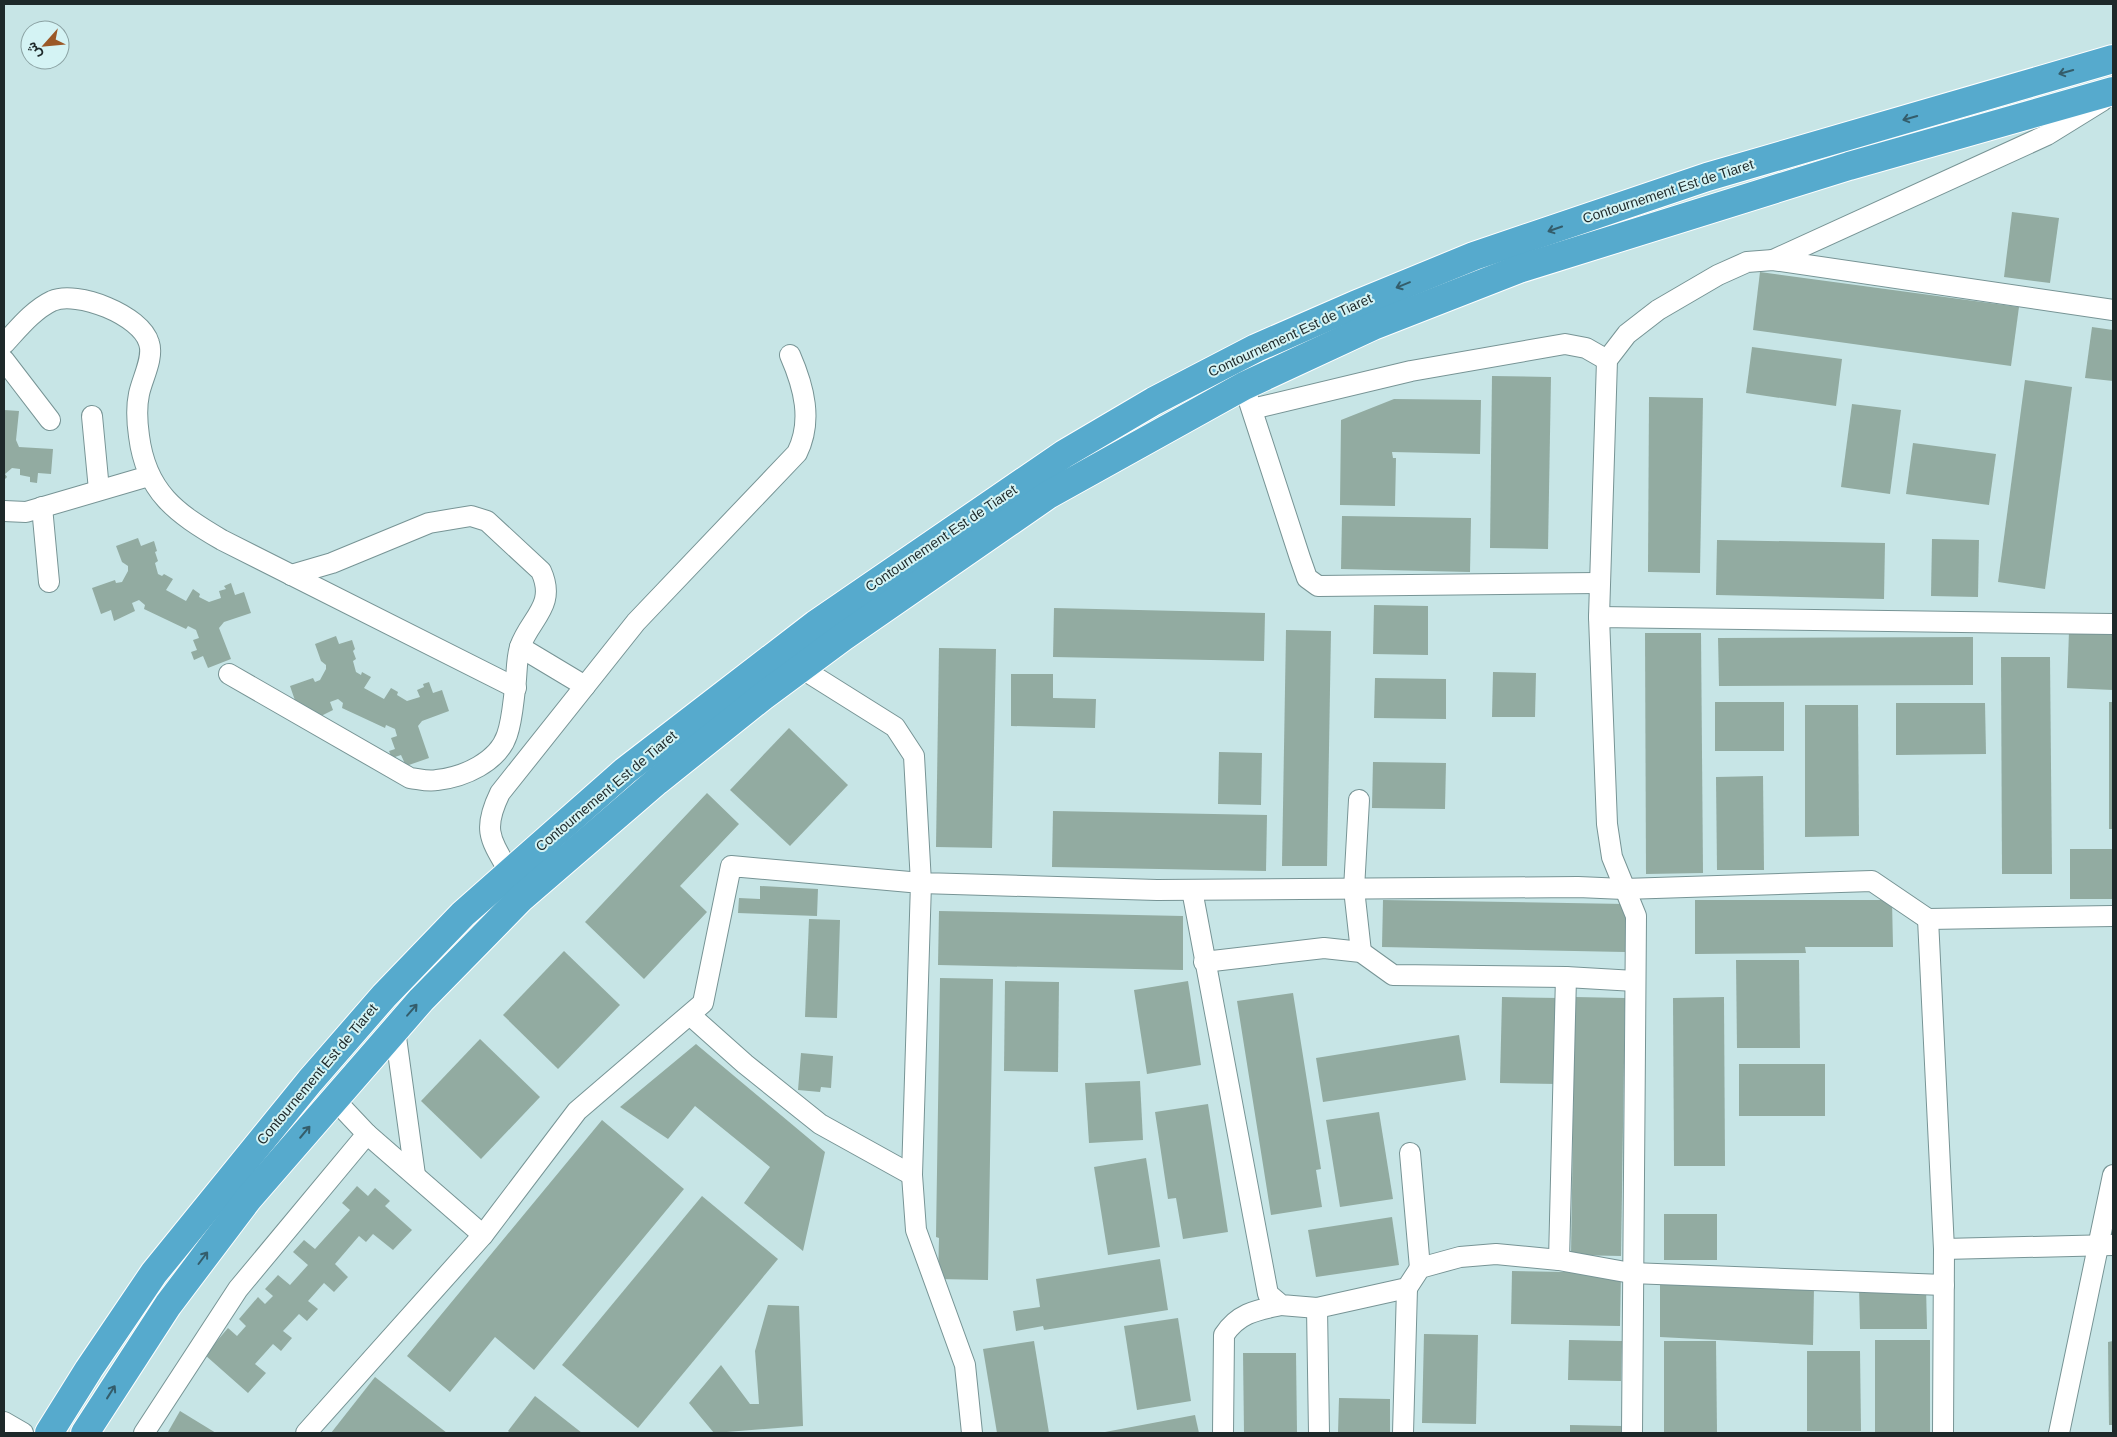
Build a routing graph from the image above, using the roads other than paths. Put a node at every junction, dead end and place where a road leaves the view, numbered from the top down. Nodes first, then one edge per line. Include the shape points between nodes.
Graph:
1 (2113, 59) edge
2 (2113, 93) edge
3 (1773, 260) junction
4 (2113, 310) edge
5 (4, 344) edge
6 (790, 355) dead end
7 (4, 360) edge
8 (1606, 360) junction
9 (1248, 397) junction
10 (92, 416) dead end
11 (50, 420) dead end
12 (149, 476) junction
13 (99, 490) junction
14 (42, 507) junction
15 (4, 510) edge
16 (291, 575) junction
17 (49, 582) dead end
18 (1598, 583) junction
19 (1599, 617) junction
20 (2113, 624) edge
21 (520, 648) junction
22 (801, 668) junction
23 (229, 674) dead end
24 (585, 686) junction
25 (516, 688) junction
26 (1359, 800) dead end
27 (510, 872) junction
28 (921, 883) junction
29 (1354, 889) junction
30 (1624, 889) junction
31 (1192, 890) junction
32 (2113, 916) edge
33 (1928, 919) junction
34 (1361, 952) junction
35 (1204, 962) junction
36 (1566, 977) junction
37 (1635, 981) junction
38 (690, 1014) junction
39 (395, 1030) junction
40 (334, 1099) junction
41 (367, 1134) junction
42 (1410, 1153) dead end
43 (415, 1175) junction
44 (912, 1175) junction
45 (2113, 1175) edge
46 (483, 1235) junction
47 (2105, 1245) edge
48 (1944, 1249) junction
49 (1559, 1260) junction
50 (1420, 1268) junction
51 (1631, 1273) junction
52 (1944, 1285) junction
53 (1407, 1288) junction
54 (1281, 1305) junction
55 (1317, 1308) junction
56 (4, 1422) edge
57 (23, 1433) edge
58 (49, 1433) edge
59 (85, 1433) edge
60 (144, 1433) edge
61 (306, 1433) edge
62 (972, 1433) edge
63 (1223, 1433) edge
64 (1319, 1433) edge
65 (1403, 1433) edge
66 (1632, 1433) edge
67 (1944, 1433) edge
68 (2059, 1433) edge

1 -> 27 highway, Contournement Est de Tiaret via 1698,180 1474,256 1256,348 1154,401 1064,454 816,624 625,771
2 - 3 street via 2047,135
2 - 9 highway, Contournement Est de Tiaret via 1840,168 1519,269 1374,326
3 - 4 street
3 - 8 street via 1747,262 1658,310 1626,334
5 - 12 street via 40,308 54,300 75,300 107,307 132,319 144,331 150,344 138,396 137,422
6 - 24 street via 802,381 806,410 805,438 797,453 636,622
7 - 11 street
8 - 9 street via 1586,348 1565,344
8 - 18 street
9 - 18 street via 1302,565 1307,578 1318,586
9 - 22 highway, Contournement Est de Tiaret via 1048,496
10 - 13 street
12 - 13 street
12 - 16 street via 164,499 187,520
13 - 14 street
14 - 15 street via 26,512
14 - 17 street
16 - 21 street via 332,563 429,523 471,516 487,521 541,571 545,580 546,598 540,615
16 - 25 street
18 - 19 street
19 - 20 street
19 - 30 street via 1608,824 1612,857
21 - 24 street
21 - 25 street
22 - 28 street via 896,727 914,756
39 -> 22 highway, Contournement Est de Tiaret via 520,899 657,780
23 - 25 street via 410,778 435,781 480,766 497,752 507,735
24 - 27 street via 500,793 490,813 489,831 494,846
26 - 29 street
27 - 58 highway, Contournement Est de Tiaret via 463,914 384,996 240,1164 154,1273
28 - 31 street
28 - 38 street via 731,866 703,1003
28 - 44 street
29 - 30 street
29 - 31 street
29 - 34 street
30 - 33 street via 1872,881
30 - 37 street via 1636,916
31 - 35 street
32 - 33 street
33 - 48 street
34 - 35 street via 1324,948
34 - 36 street via 1393,975
35 - 54 street via 1268,1294
36 - 37 street
36 - 49 street
37 - 51 street
38 - 44 street via 744,1064 820,1124
38 - 46 street via 577,1111
39 - 40 highway, Contournement Est de Tiaret
39 - 43 street
40 - 41 street
59 -> 40 highway, Contournement Est de Tiaret via 200,1260
41 - 43 street
41 - 60 street via 238,1289
42 - 50 street
43 - 46 street
44 - 62 street via 916,1230 965,1364
45 - 47 street
46 - 61 street
47 - 48 street
47 - 68 street
48 - 52 street
49 - 50 street via 1496,1254 1460,1257
49 - 51 street
50 - 53 street
51 - 52 street
51 - 66 street
52 - 67 street
53 - 55 street
53 - 65 street
54 - 55 street
54 - 63 street via 1250,1312 1232,1322 1224,1334
55 - 64 street
56 - 57 street

